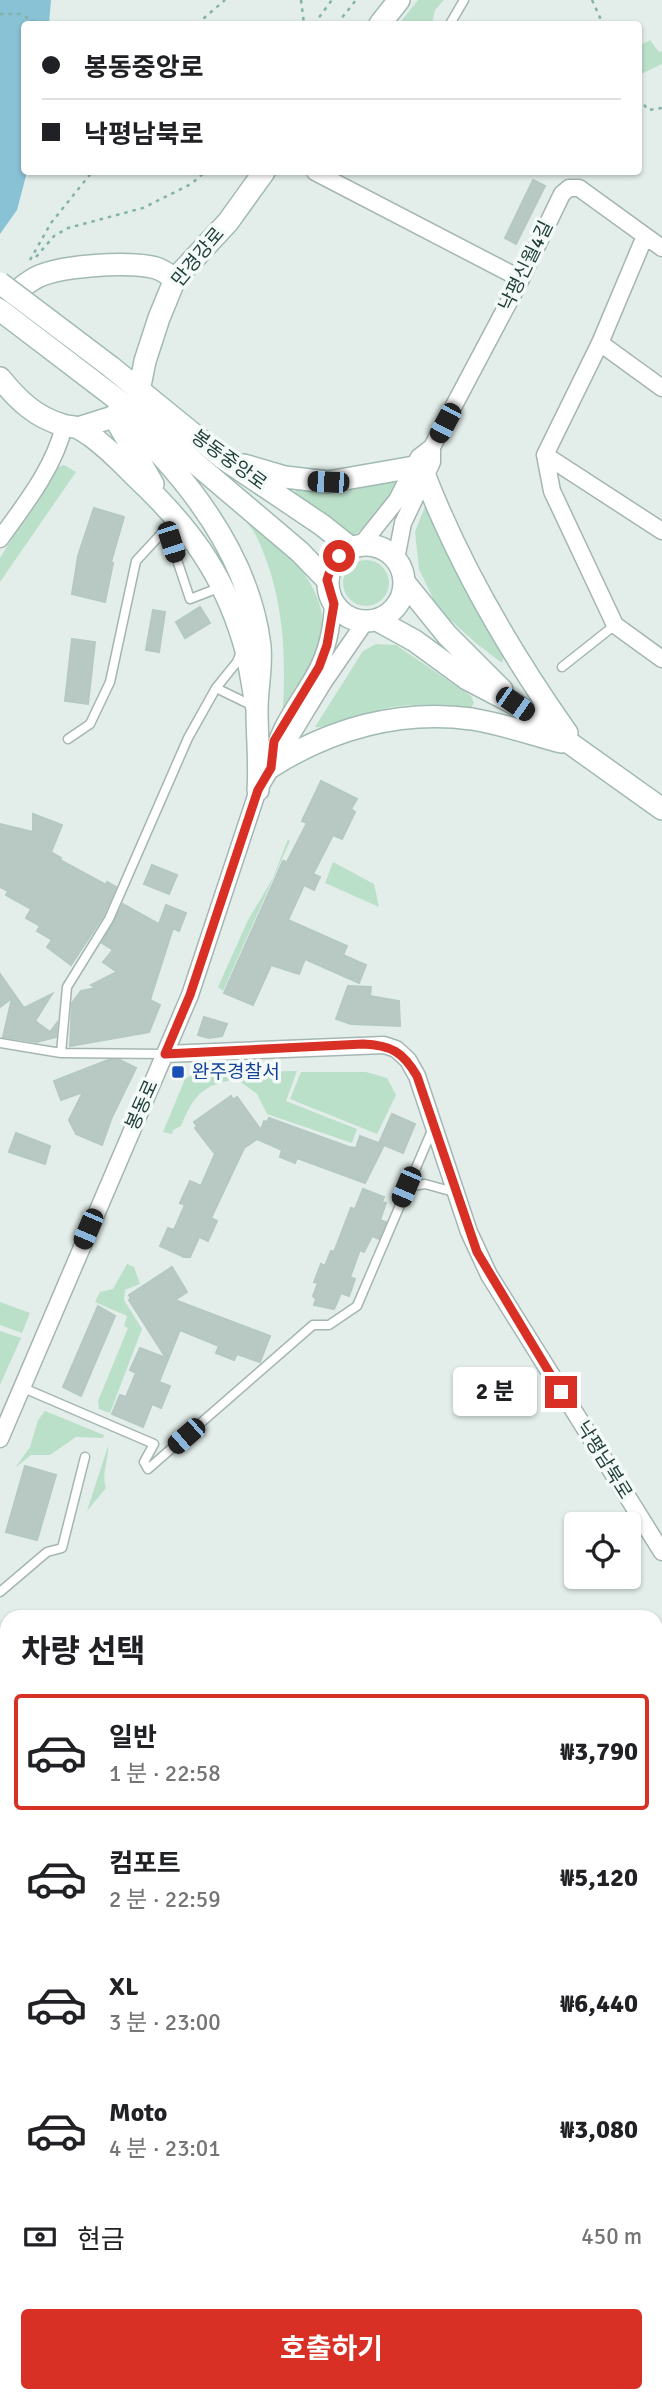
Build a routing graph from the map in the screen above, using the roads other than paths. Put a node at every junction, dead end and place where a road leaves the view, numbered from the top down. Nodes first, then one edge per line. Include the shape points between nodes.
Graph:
1 (399, 0) edge
2 (464, 0) edge
3 (382, 21) edge
4 (452, 21) edge
5 (262, 175) edge
6 (321, 175) edge
7 (645, 236) junction
8 (662, 248) edge
9 (174, 279) junction
10 (521, 279) junction
11 (0, 283) edge
12 (0, 312) edge
13 (600, 344) junction
14 (0, 378) edge
15 (662, 388) edge
16 (122, 404) junction
17 (71, 427) junction
18 (545, 455) junction
19 (224, 460) junction
20 (419, 472) junction
21 (169, 509) junction
22 (662, 531) edge
23 (0, 539) edge
24 (171, 542) dead end
25 (356, 547) junction
26 (396, 559) junction
27 (327, 580) junction
28 (405, 583) junction
29 (223, 585) junction
30 (334, 604) junction
31 (371, 621) junction
32 (615, 625) junction
33 (244, 644) junction
34 (662, 659) edge
35 (562, 667) dead end
36 (216, 688) junction
37 (515, 704) junction
38 (257, 709) junction
39 (68, 739) dead end
40 (577, 747) junction
41 (271, 768) junction
42 (258, 790) junction
43 (662, 809) edge
44 (0, 1044) edge
45 (61, 1053) junction
46 (165, 1054) junction
47 (434, 1125) junction
48 (406, 1187) junction
49 (457, 1193) junction
50 (21, 1387) junction
51 (0, 1439) edge
52 (86, 1457) dead end
53 (662, 1552) edge
54 (0, 1592) edge

1 - 3 street
2 - 4 lane
5 - 9 street, 만경강로 via 228,222
6 - 10 street
7 - 8 street, 낙평신월4길
7 - 10 street, 낙평신월4길 via 579,188 569,188
7 - 13 street
9 - 12 street via 159,268 141,265 108,264 64,271 33,278
9 - 16 street, 만경강로
10 - 20 street, 낙평신월4길 via 432,447 432,462
11 - 16 street, 봉동중앙로, bridge via 111,367
12 - 16 street, bridge
13 - 15 street
13 - 18 street
14 - 17 street via 37,415
16 - 17 street
16 - 19 street, 봉동중앙로
16 - 21 street via 128,437
16 - 27 street, 봉동중앙로 via 300,552
16 - 38 street via 205,510 240,573 260,645
17 - 21 street via 124,465
17 - 23 street
18 - 22 street
18 - 32 street via 552,492
19 - 20 street via 309,481
19 - 25 street, 봉동중앙로
20 - 25 street, 낙평신월4길
20 - 26 street, 낙평신월4길
20 - 40 street via 494,624
21 - 29 street
21 - 39 lane via 136,561 110,682 90,724
24 - 29 lane via 190,599
25 - 26 street, 봉동중앙로 via 374,546
25 - 27 street via 335,561
26 - 28 street
27 - 30 street, 봉동중앙로
28 - 31 street via 397,606
28 - 37 street via 447,635
29 - 33 street
30 - 31 street via 342,614
30 - 41 street, 봉동로 via 319,667 274,741
31 - 37 street via 415,641 467,679
31 - 41 street, 봉동로 via 323,683
32 - 34 street
32 - 35 lane
33 - 36 lane via 237,662
33 - 38 street
36 - 38 lane
36 - 45 lane via 188,738 109,919 67,987
37 - 40 street
38 - 42 street
40 - 41 street via 471,719 412,718 336,732
40 - 43 street
41 - 42 street, 봉동로
42 - 46 street, 봉동로 via 190,995
44 - 45 lane
45 - 46 lane
46 - 47 street, 낙평남북로 via 384,1045 408,1060
46 - 50 street, 봉동로
47 - 48 lane
47 - 49 street, 낙평남북로
48 - 49 lane via 425,1184
48 - 50 lane via 357,1306 330,1325 313,1325 148,1469 144,1462 154,1444
49 - 53 street, 낙평남북로 via 489,1275
50 - 51 street, 봉동로
52 - 54 lane via 62,1548 47,1552

